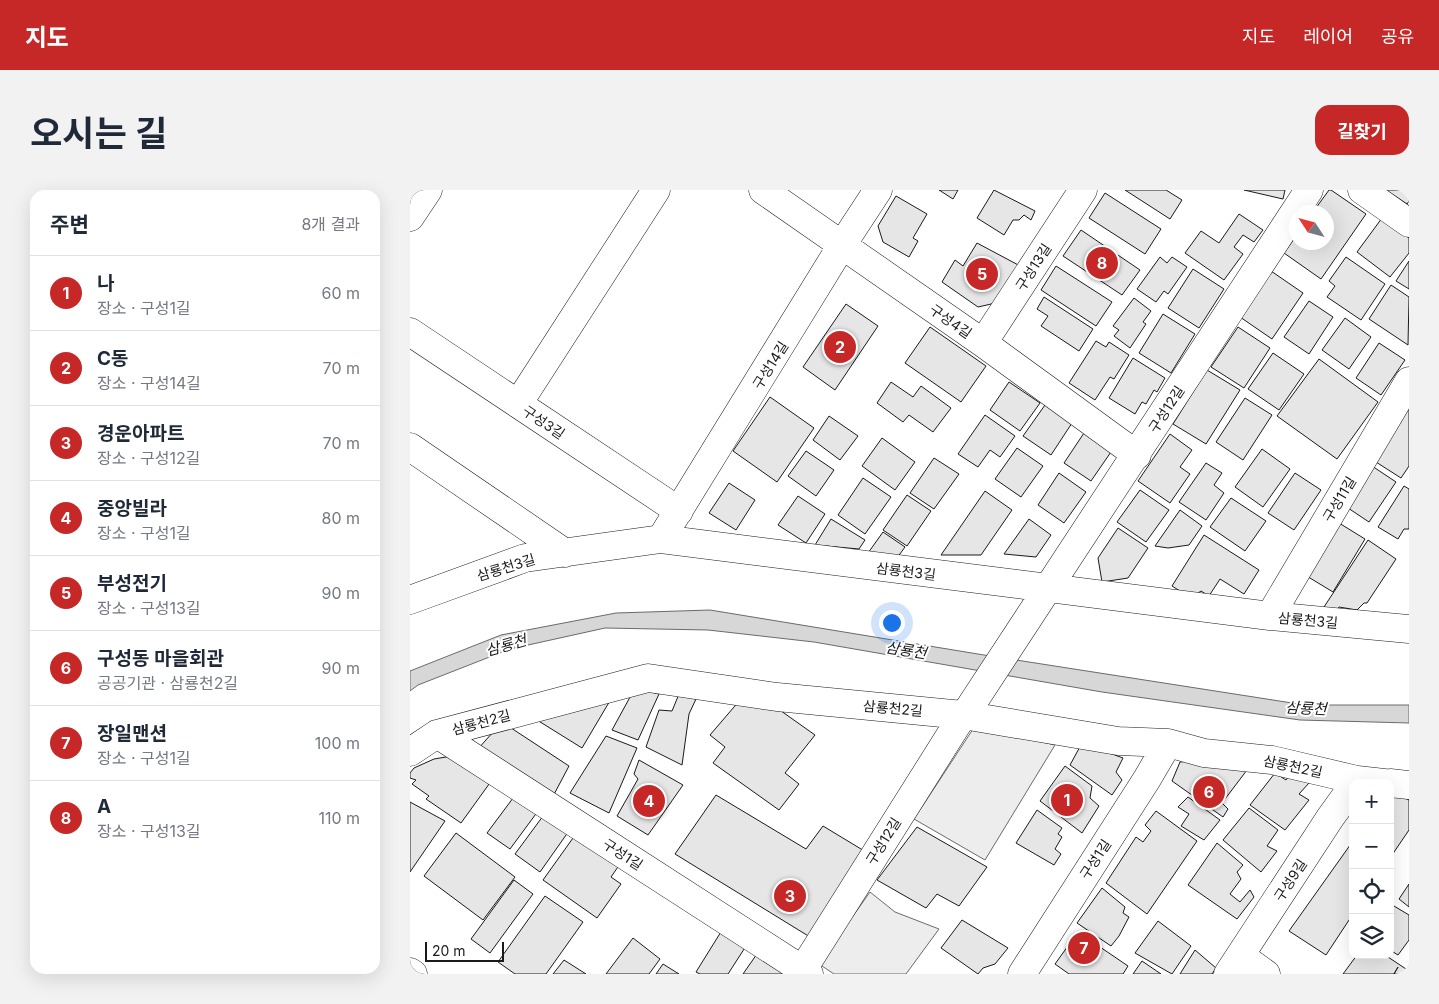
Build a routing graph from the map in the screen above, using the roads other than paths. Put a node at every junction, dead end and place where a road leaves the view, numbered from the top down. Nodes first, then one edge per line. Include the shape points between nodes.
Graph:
1 (428, 190) edge
2 (656, 190) edge
3 (763, 190) edge
4 (878, 190) edge
5 (1083, 190) edge
6 (1309, 190) edge
7 (1362, 190) edge
8 (410, 217) edge
9 (1409, 223) edge
10 (842, 245) junction
11 (410, 332) edge
12 (982, 343) junction
13 (1409, 381) edge
14 (518, 404) junction
15 (410, 446) edge
16 (1137, 454) junction
17 (679, 511) junction
18 (661, 539) junction
19 (565, 552) junction
20 (1048, 589) junction
21 (410, 600) edge
22 (1270, 616) junction
23 (1409, 629) edge
24 (965, 712) junction
25 (437, 734) junction
26 (1168, 744) junction
27 (410, 752) edge
28 (1349, 781) edge
29 (1394, 783) edge
30 (1409, 785) edge
31 (1349, 791) edge
32 (1234, 965) edge
33 (804, 973) edge
34 (1022, 974) edge
35 (1266, 974) edge

1 - 8 street
2 - 14 street
3 - 10 street, 구성4길
4 - 10 street, 구성14길
5 - 12 street, 구성13길
6 - 16 street, 구성12길
7 - 9 street
10 - 12 street, 구성4길
10 - 17 street, 구성14길
11 - 14 street, 구성3길
12 - 16 street, 구성4길
13 - 22 street, 구성11길
14 - 17 street, 구성3길
15 - 19 street
16 - 20 street, 구성12길
17 - 18 street, 구성14길
18 - 19 street, 삼룡천3길
18 - 20 street, 삼룡천3길
19 - 21 street, 삼룡천3길 via 525,558
20 - 22 street, 삼룡천3길
20 - 24 street, 구성12길
22 - 23 street, 삼룡천3길
24 - 25 street, 삼룡천2길 via 777,697 648,678
24 - 26 street, 삼룡천2길 via 1118,741
24 - 33 street, 구성12길
25 - 27 street, 삼룡천2길
25 - 33 street, 구성1길
26 - 28 street, 삼룡천2길 via 1204,753 1272,760
26 - 34 street, 구성1길
29 - 30 street
31 - 32 street, 구성9길
32 - 35 street

